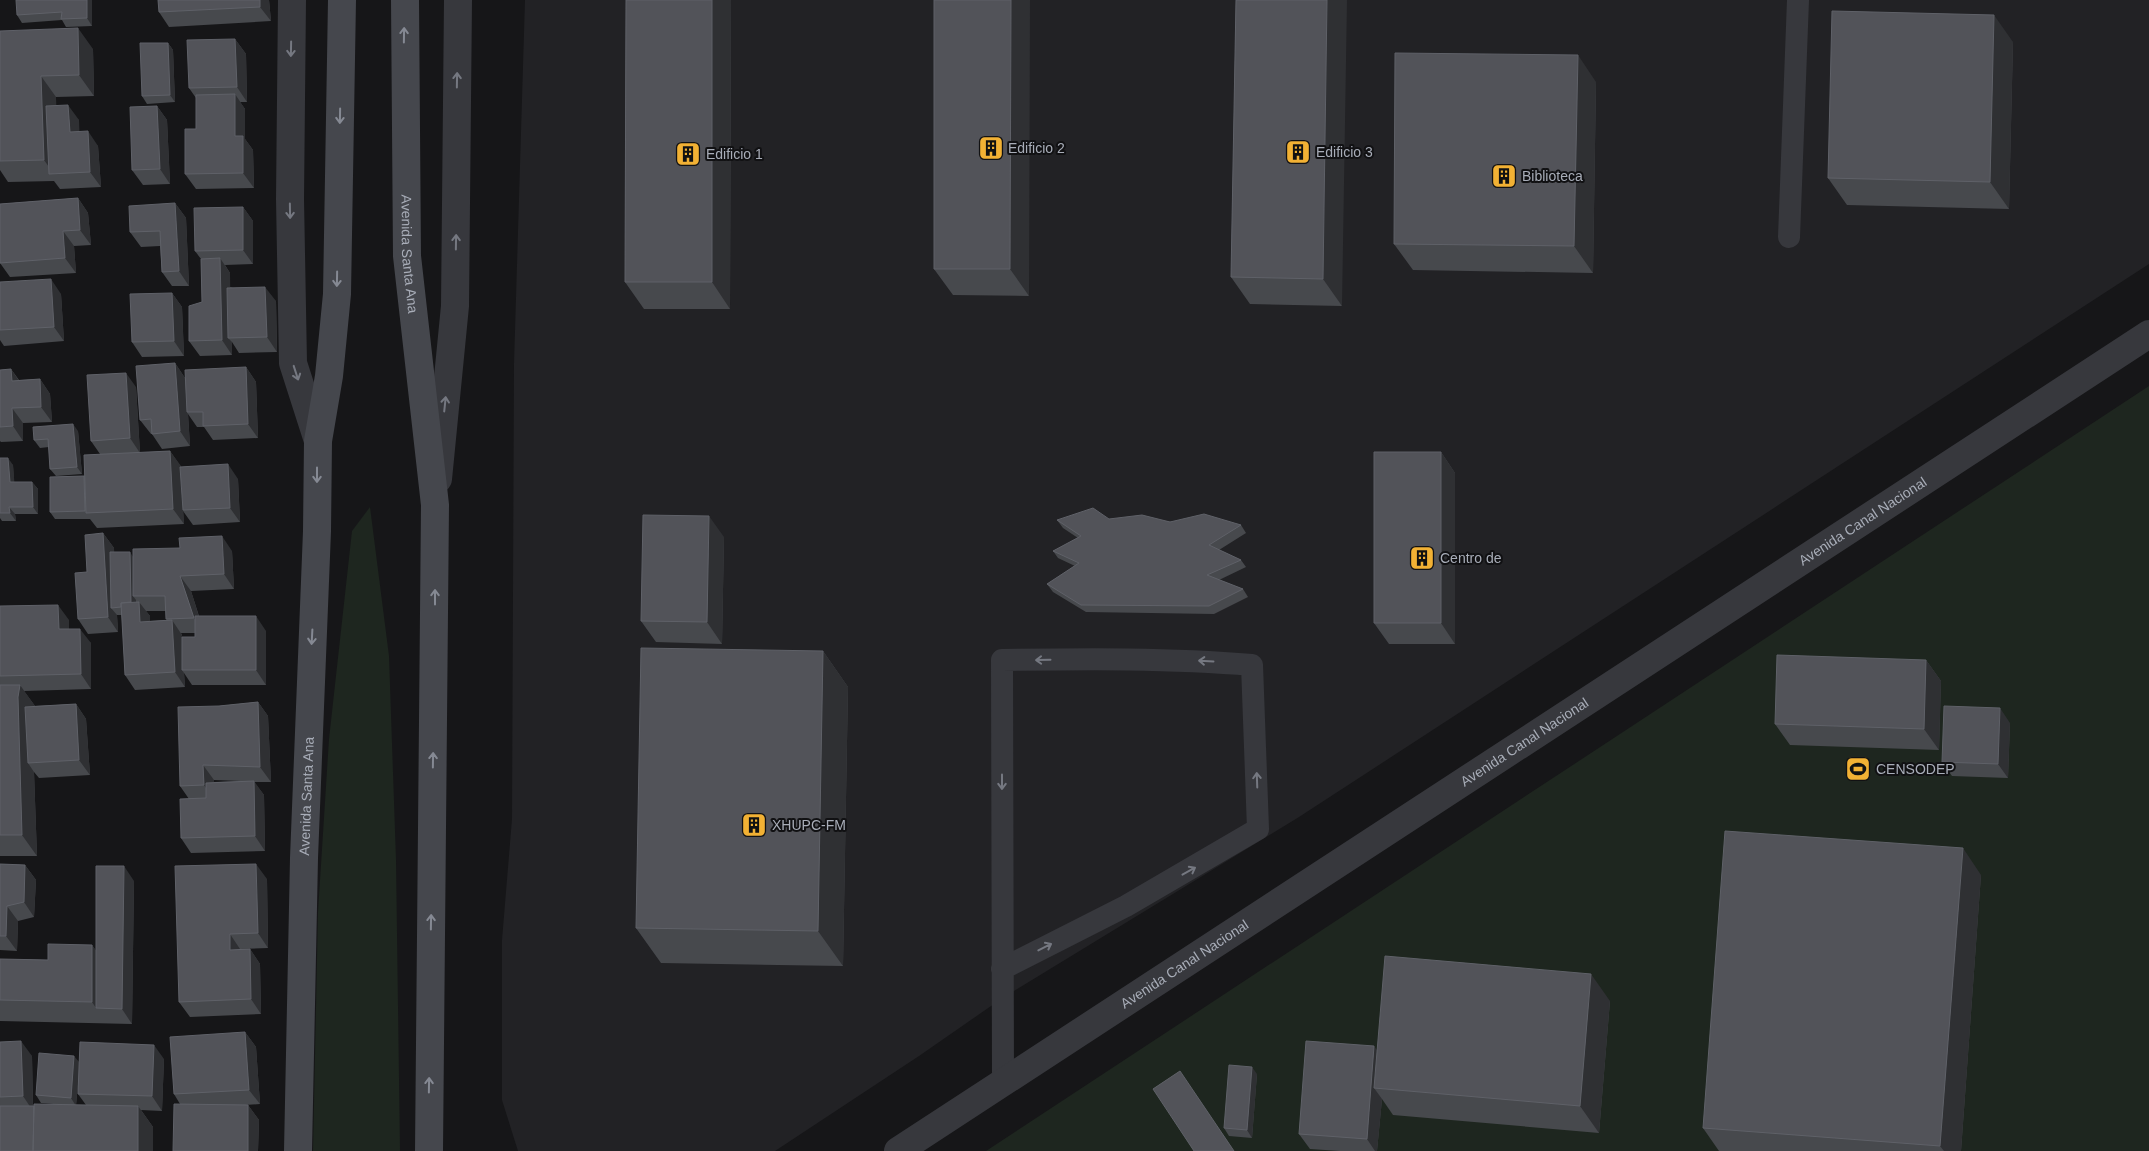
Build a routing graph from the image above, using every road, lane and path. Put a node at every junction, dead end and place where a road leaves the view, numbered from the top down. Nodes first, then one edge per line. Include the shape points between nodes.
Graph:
1 (292, 0) edge
2 (342, 0) edge
3 (405, 0) edge
4 (458, 0) edge
5 (1798, 0) edge
6 (1789, 237) dead end
7 (2149, 334) edge
8 (318, 441) junction
9 (435, 505) junction
10 (1002, 969) junction
11 (1003, 1083) junction
12 (431, 1143) edge
13 (298, 1151) edge
14 (898, 1151) edge

1 -> 8 street, Avenida Santa Ana via 292,363
2 -> 8 main road, Avenida Santa Ana via 337,294 330,376
9 -> 3 main road, Avenida Santa Ana via 406,256
9 -> 4 street, Avenida Santa Ana via 455,306
5 - 6 lane
7 - 11 street, Avenida Canal Nacional
8 -> 13 main road, Avenida Santa Ana
12 -> 9 main road, Avenida Santa Ana
10 -> 10 lane via 1126,906 1258,829 1252,665 1150,660 1002,660
10 - 11 lane
11 - 14 street, Avenida Canal Nacional

